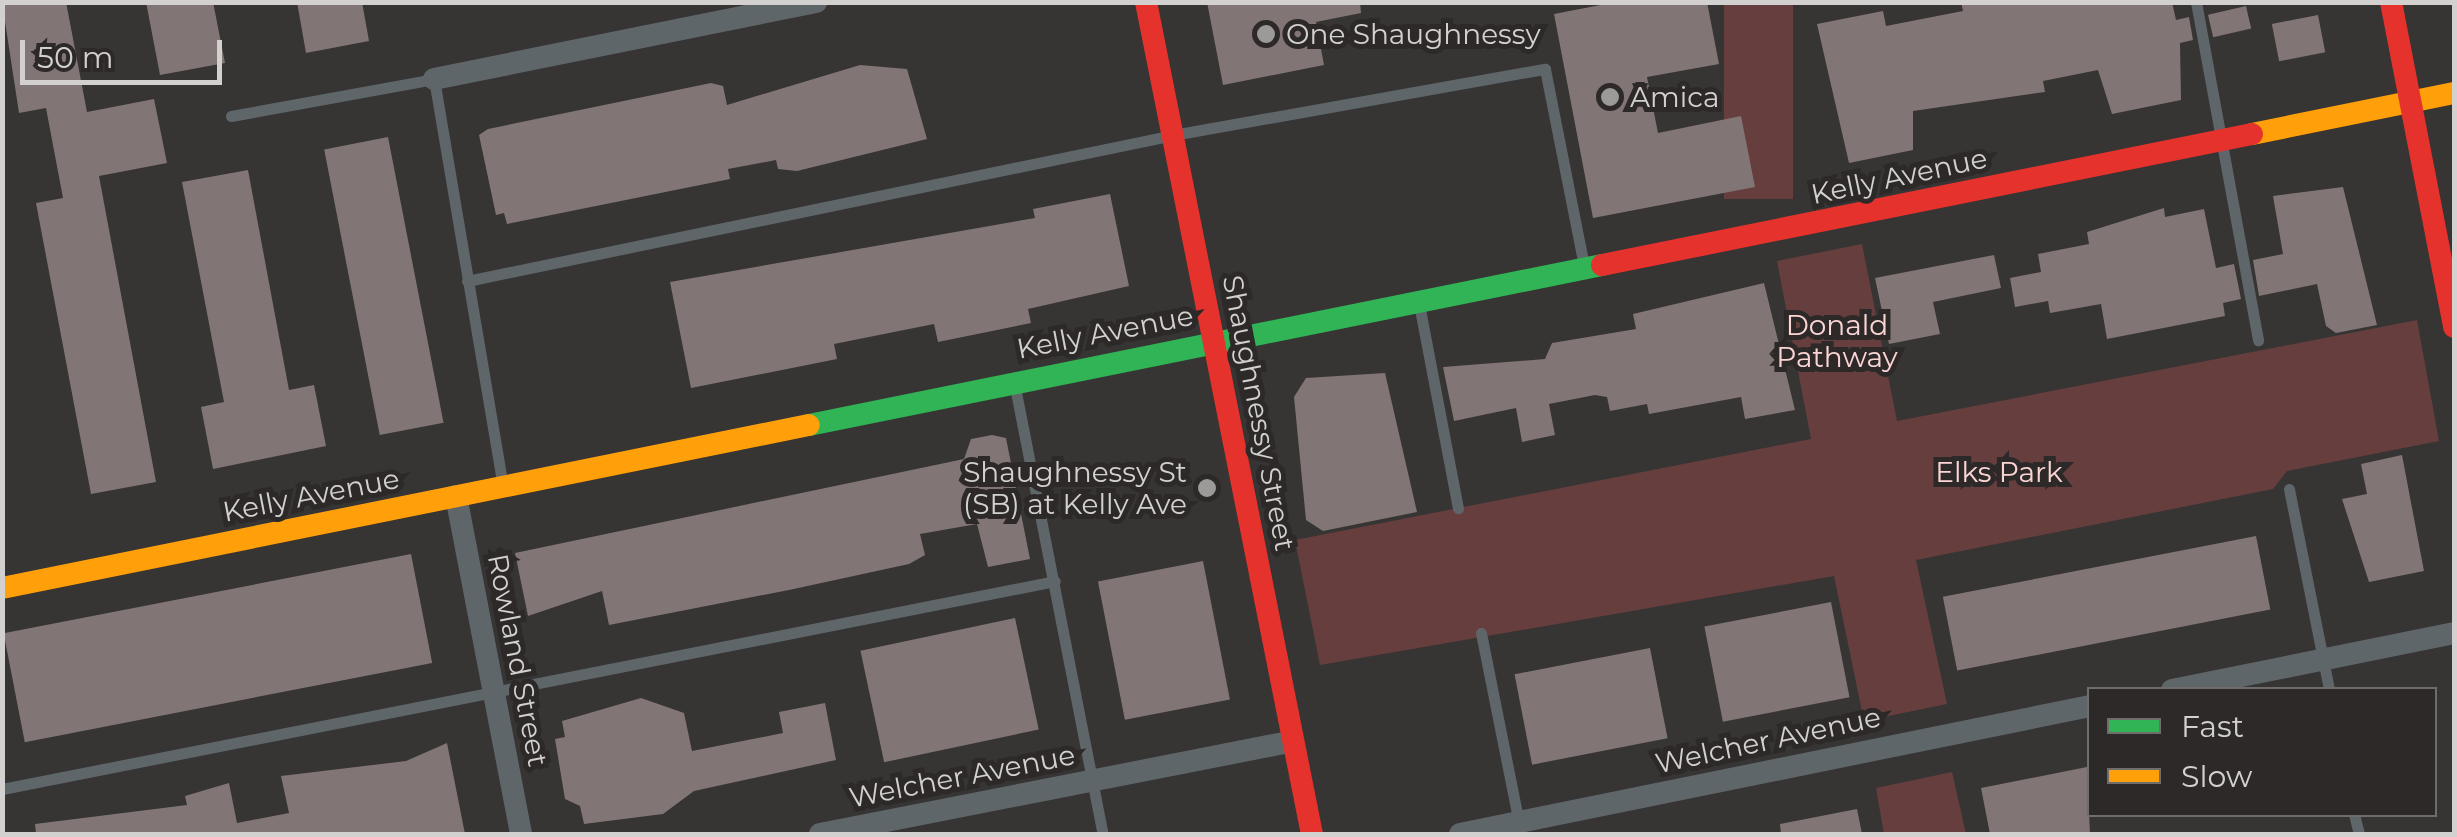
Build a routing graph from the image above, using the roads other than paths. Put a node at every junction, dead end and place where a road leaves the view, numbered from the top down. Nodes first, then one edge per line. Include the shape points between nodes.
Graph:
1 (816, 2) edge
2 (1146, 2) edge
3 (2196, 2) edge
4 (2390, 2) edge
5 (434, 79) junction
6 (2454, 93) edge
7 (2410, 102) junction
8 (231, 116) dead end
9 (1173, 134) junction
10 (2221, 140) junction
11 (1584, 267) junction
12 (466, 281) junction
13 (1418, 300) junction
14 (2454, 327) edge
15 (2258, 340) dead end
16 (1214, 341) junction
17 (1014, 381) junction
18 (502, 486) junction
19 (2290, 489) dead end
20 (456, 496) junction
21 (1458, 508) dead end
22 (1055, 582) junction
23 (2, 588) edge
24 (1480, 633) dead end
25 (2454, 634) edge
26 (2323, 660) junction
27 (2187, 687) edge
28 (2328, 687) edge
29 (494, 694) junction
30 (2087, 707) edge
31 (1293, 741) junction
32 (1092, 781) junction
33 (2, 790) edge
34 (1520, 829) edge
35 (522, 834) edge
36 (820, 834) edge
37 (1103, 834) edge
38 (1312, 834) edge
39 (1460, 834) edge

1 - 5 street
2 - 9 street, Shaughnessy Street
3 - 10 lane
4 - 7 street
5 - 8 lane
5 - 12 lane
6 - 7 street, Kelly Avenue
7 - 10 street, Kelly Avenue
7 - 14 street
9 - 11 lane via 1546,69
9 - 12 lane
9 - 16 street, Shaughnessy Street
10 - 11 street, Kelly Avenue
10 - 15 lane
11 - 13 street, Kelly Avenue
12 - 18 lane
13 - 16 street, Kelly Avenue
13 - 21 lane
16 - 17 street, Kelly Avenue
16 - 31 street, Shaughnessy Street
17 - 18 street, Kelly Avenue
17 - 22 lane
18 - 20 street, Kelly Avenue
19 - 26 lane
20 - 23 street, Kelly Avenue
20 - 29 street, Rowland Street
22 - 29 lane
22 - 32 lane
24 - 34 lane
25 - 26 street
26 - 27 street
26 - 28 lane
29 - 33 lane
29 - 35 street, Rowland Street
30 - 34 street, Welcher Avenue
31 - 32 street, Welcher Avenue
31 - 38 street, Shaughnessy Street
32 - 36 street, Welcher Avenue
32 - 37 lane
34 - 39 street, Welcher Avenue

